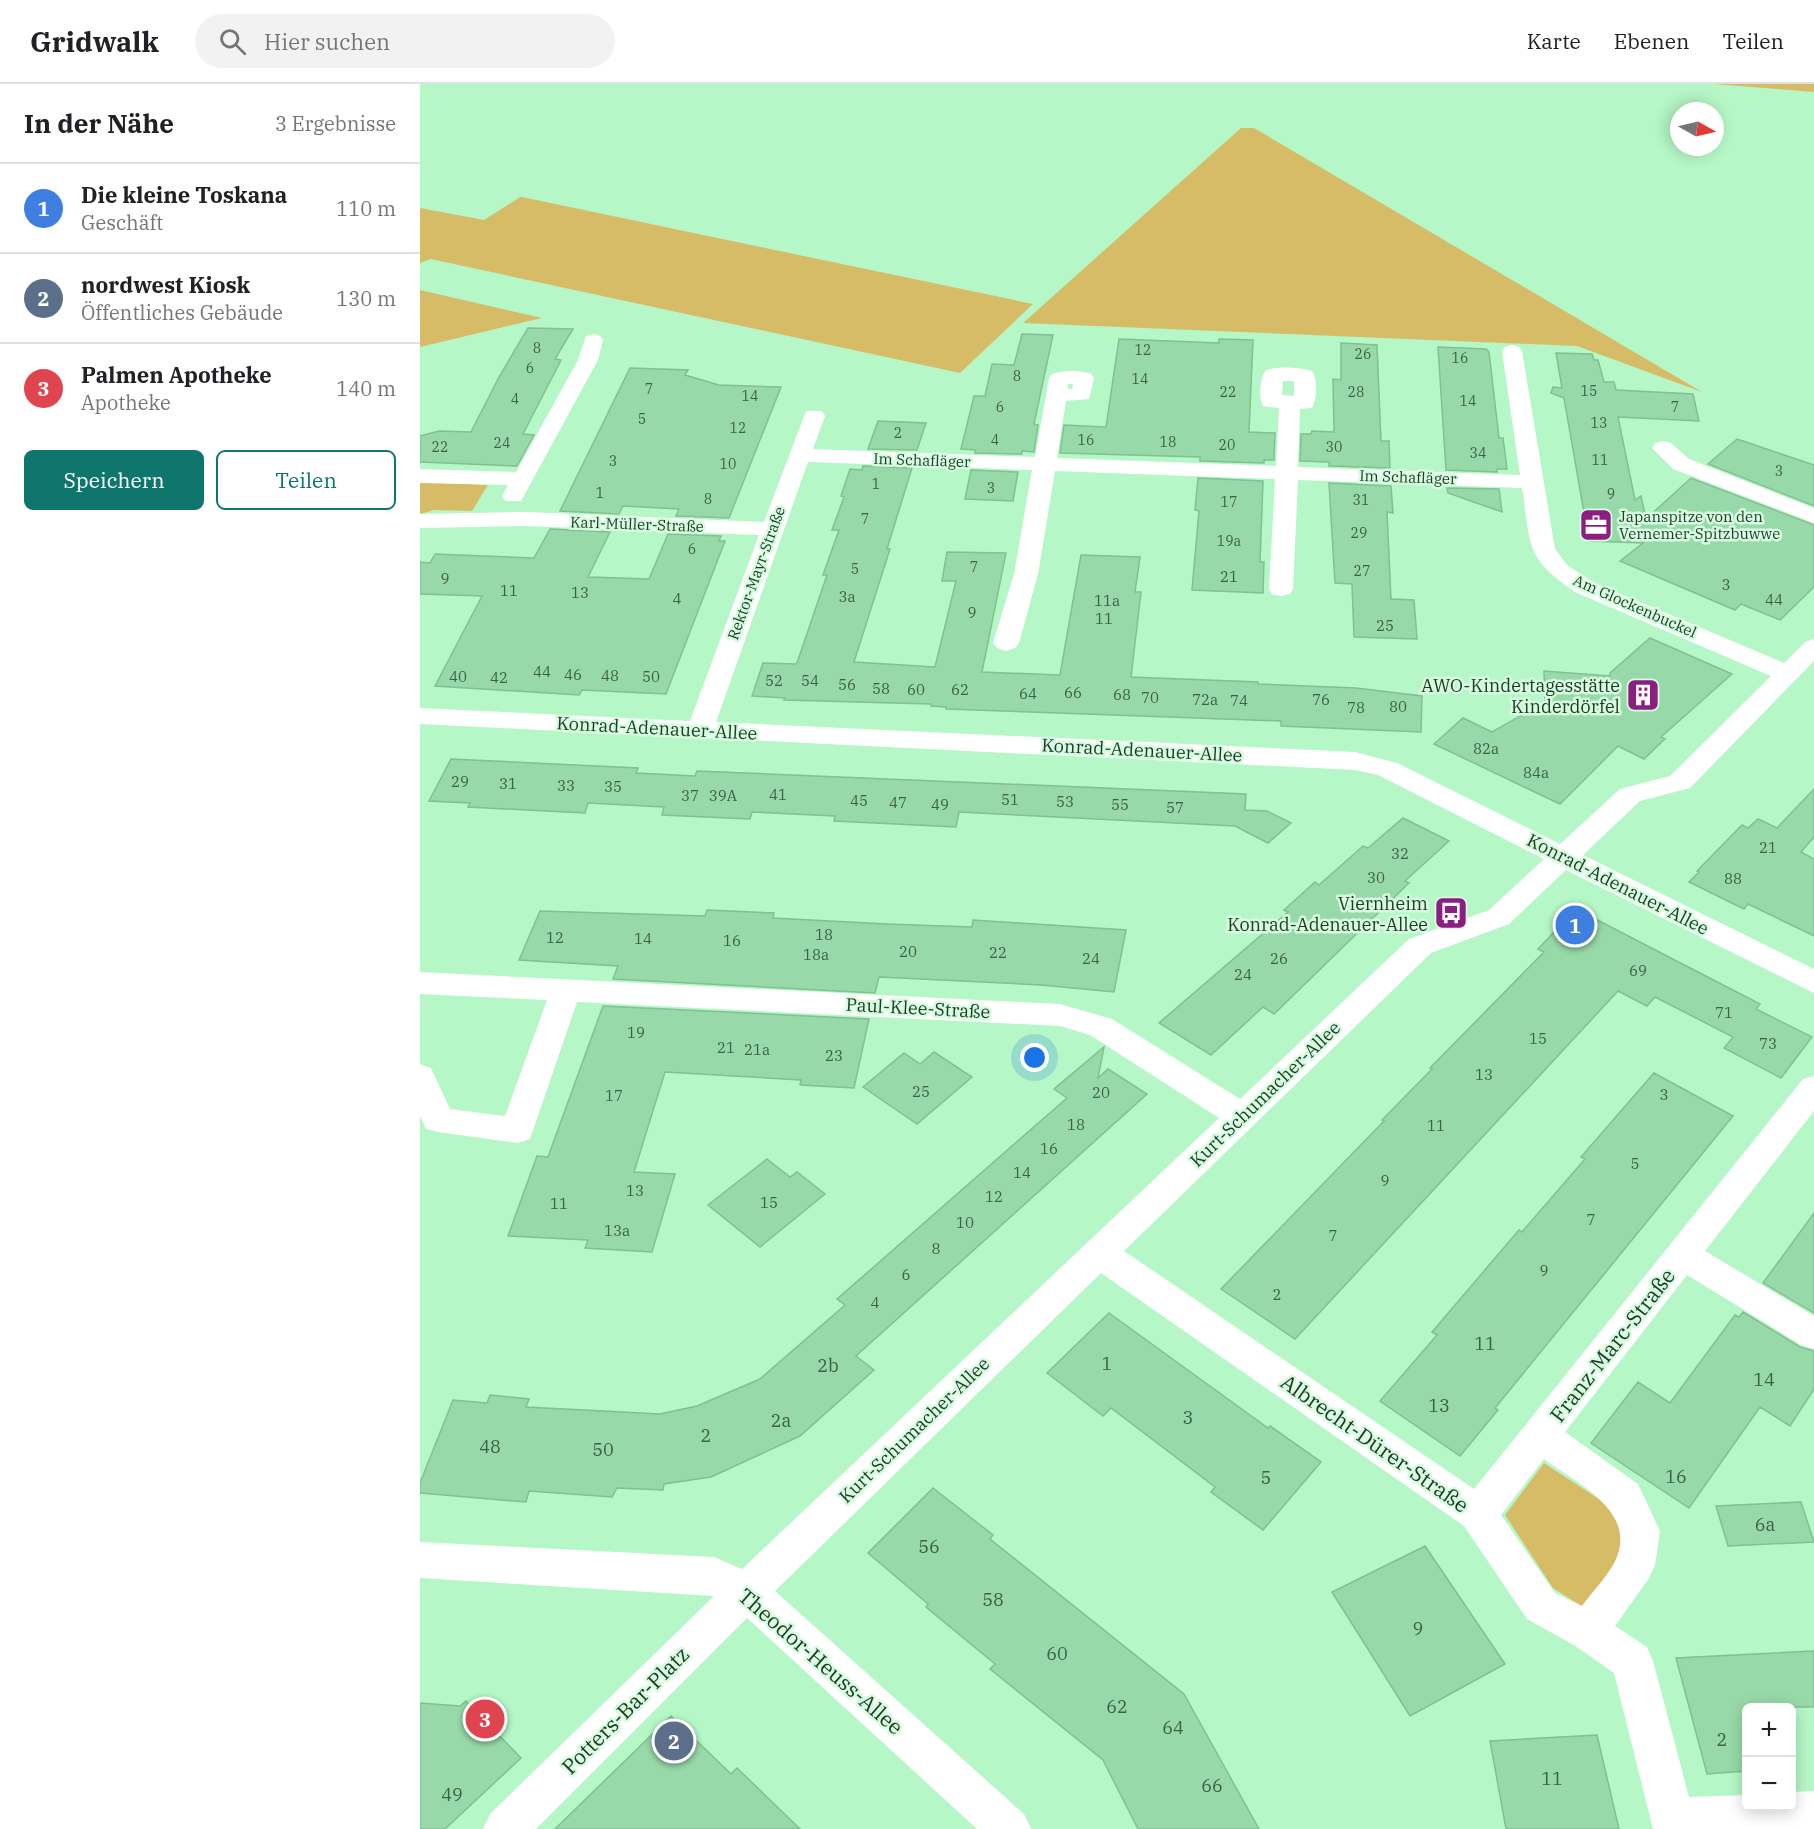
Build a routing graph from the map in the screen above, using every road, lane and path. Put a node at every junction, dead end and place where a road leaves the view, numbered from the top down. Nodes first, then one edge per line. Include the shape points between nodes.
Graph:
1 (593, 340) dead end
2 (1512, 351) dead end
3 (1057, 395) dead end
4 (1290, 402) dead end
5 (814, 416) dead end
6 (1663, 448) dead end
7 (799, 455) junction
8 (1044, 465) junction
9 (1287, 473) junction
10 (420, 476) edge
11 (523, 479) junction
12 (1530, 482) junction
13 (1814, 516) edge
14 (504, 519) junction
15 (420, 521) edge
16 (771, 529) junction
17 (1281, 589) dead end
18 (1006, 643) dead end
19 (1814, 647) edge
20 (1788, 673) junction
21 (420, 716) edge
22 (700, 730) junction
23 (1564, 856) junction
24 (1814, 982) edge
25 (420, 983) edge
26 (566, 990) junction
27 (420, 1076) edge
28 (1814, 1088) edge
29 (1242, 1116) junction
30 (1098, 1252) junction
31 (1683, 1255) junction
32 (1814, 1334) edge
33 (1541, 1436) junction
34 (1478, 1514) junction
35 (420, 1560) edge
36 (746, 1591) junction
37 (1588, 1632) junction
38 (1814, 1813) edge
39 (1674, 1825) edge
40 (505, 1829) edge
41 (1009, 1829) edge

1 - 11 street via 588,360
2 - 12 street, Am Glockenbuckel
3 - 8 street
4 - 9 street
5 - 7 street, Rektor-Mayr-Straße
6 - 13 street via 1681,464
7 - 8 street, Im Schafläger
7 - 16 street, Rektor-Mayr-Straße
8 - 9 street, Im Schafläger
8 - 18 street via 1026,574
9 - 12 street, Im Schafläger
9 - 17 street
10 - 11 street
11 - 14 street
12 - 20 street, Am Glockenbuckel via 1543,550 1560,571 1586,588
14 - 15 street, Karl-Müller-Straße
14 - 16 street, Karl-Müller-Straße
16 - 22 street, Rektor-Mayr-Straße
19 - 20 street, Kurt-Schumacher-Allee
20 - 23 street, Kurt-Schumacher-Allee via 1680,782 1630,795
21 - 22 street, Konrad-Adenauer-Allee
22 - 23 street, Konrad-Adenauer-Allee via 1355,761 1387,769
23 - 24 street, Konrad-Adenauer-Allee
23 - 29 street, Kurt-Schumacher-Allee via 1498,917 1420,946
25 - 26 street, Paul-Klee-Straße
26 - 27 street via 524,1103 518,1130 438,1120
26 - 29 street, Paul-Klee-Straße via 1060,1015 1101,1027
28 - 31 street, Franz-Marc-Straße
29 - 30 street, Kurt-Schumacher-Allee
30 - 34 street, Albrecht-Dürer-Straße
30 - 36 street, Kurt-Schumacher-Allee
31 - 32 street, Franz-Marc-Straße
31 - 33 street, Franz-Marc-Straße
33 - 34 street, Franz-Marc-Straße
33 - 37 street, Franz-Marc-Straße via 1624,1496 1641,1531 1635,1565
34 - 37 street, Albrecht-Dürer-Straße via 1541,1606
35 - 36 street, Theodor-Heuss-Allee via 714,1576
36 - 40 street, Potters-Bar-Platz
36 - 41 street, Theodor-Heuss-Allee
37 - 39 street, Albrecht-Dürer-Straße via 1632,1661
38 - 39 street

